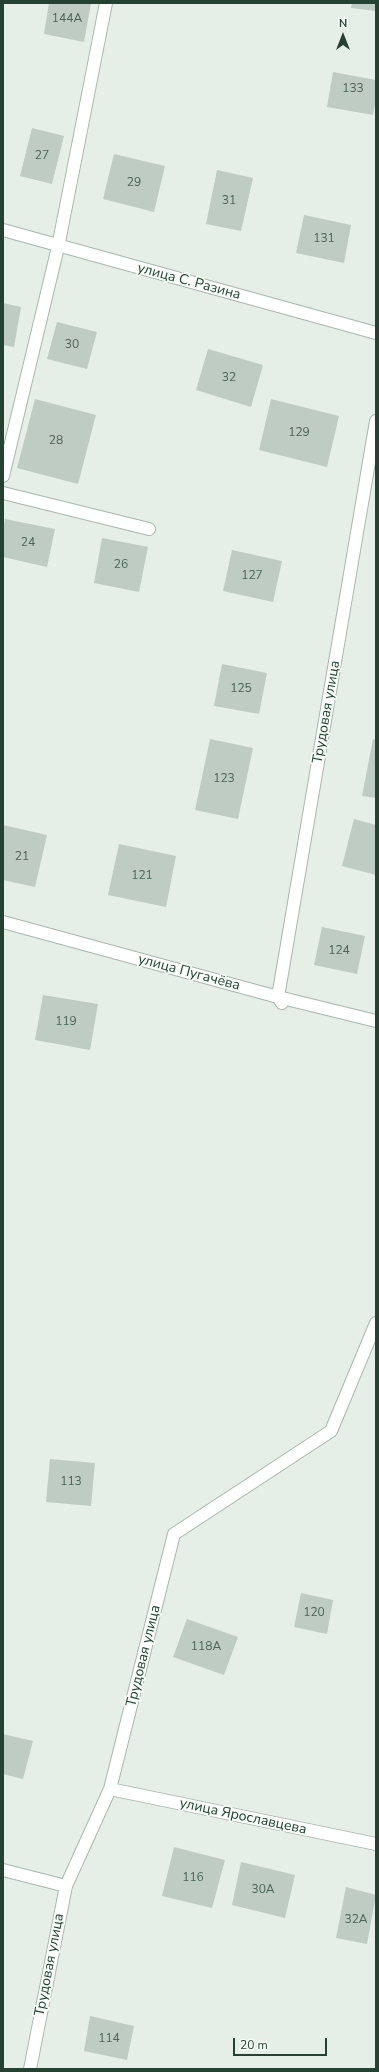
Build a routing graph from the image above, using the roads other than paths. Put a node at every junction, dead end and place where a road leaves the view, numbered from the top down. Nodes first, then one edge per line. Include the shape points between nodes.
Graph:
1 (106, 3) edge
2 (3, 230) edge
3 (58, 247) junction
4 (376, 333) edge
5 (376, 421) edge
6 (3, 476) edge
7 (3, 493) edge
8 (149, 529) dead end
9 (3, 922) edge
10 (280, 1000) junction
11 (376, 1021) edge
12 (376, 1323) edge
13 (110, 1789) junction
14 (376, 1844) edge
15 (3, 1870) edge
16 (66, 1886) junction
17 (30, 2069) edge

1 - 3 street
2 - 3 street, улица С. Разина
3 - 4 street, улица С. Разина
3 - 6 street
5 - 10 street, Трудовая улица
7 - 8 street
9 - 10 street, улица Пугачёва
10 - 11 street, улица Пугачёва
12 - 13 street, Трудовая улица via 331,1431 174,1534
13 - 14 street, улица Ярославцева
13 - 16 street, Трудовая улица
15 - 16 street
16 - 17 street, Трудовая улица

